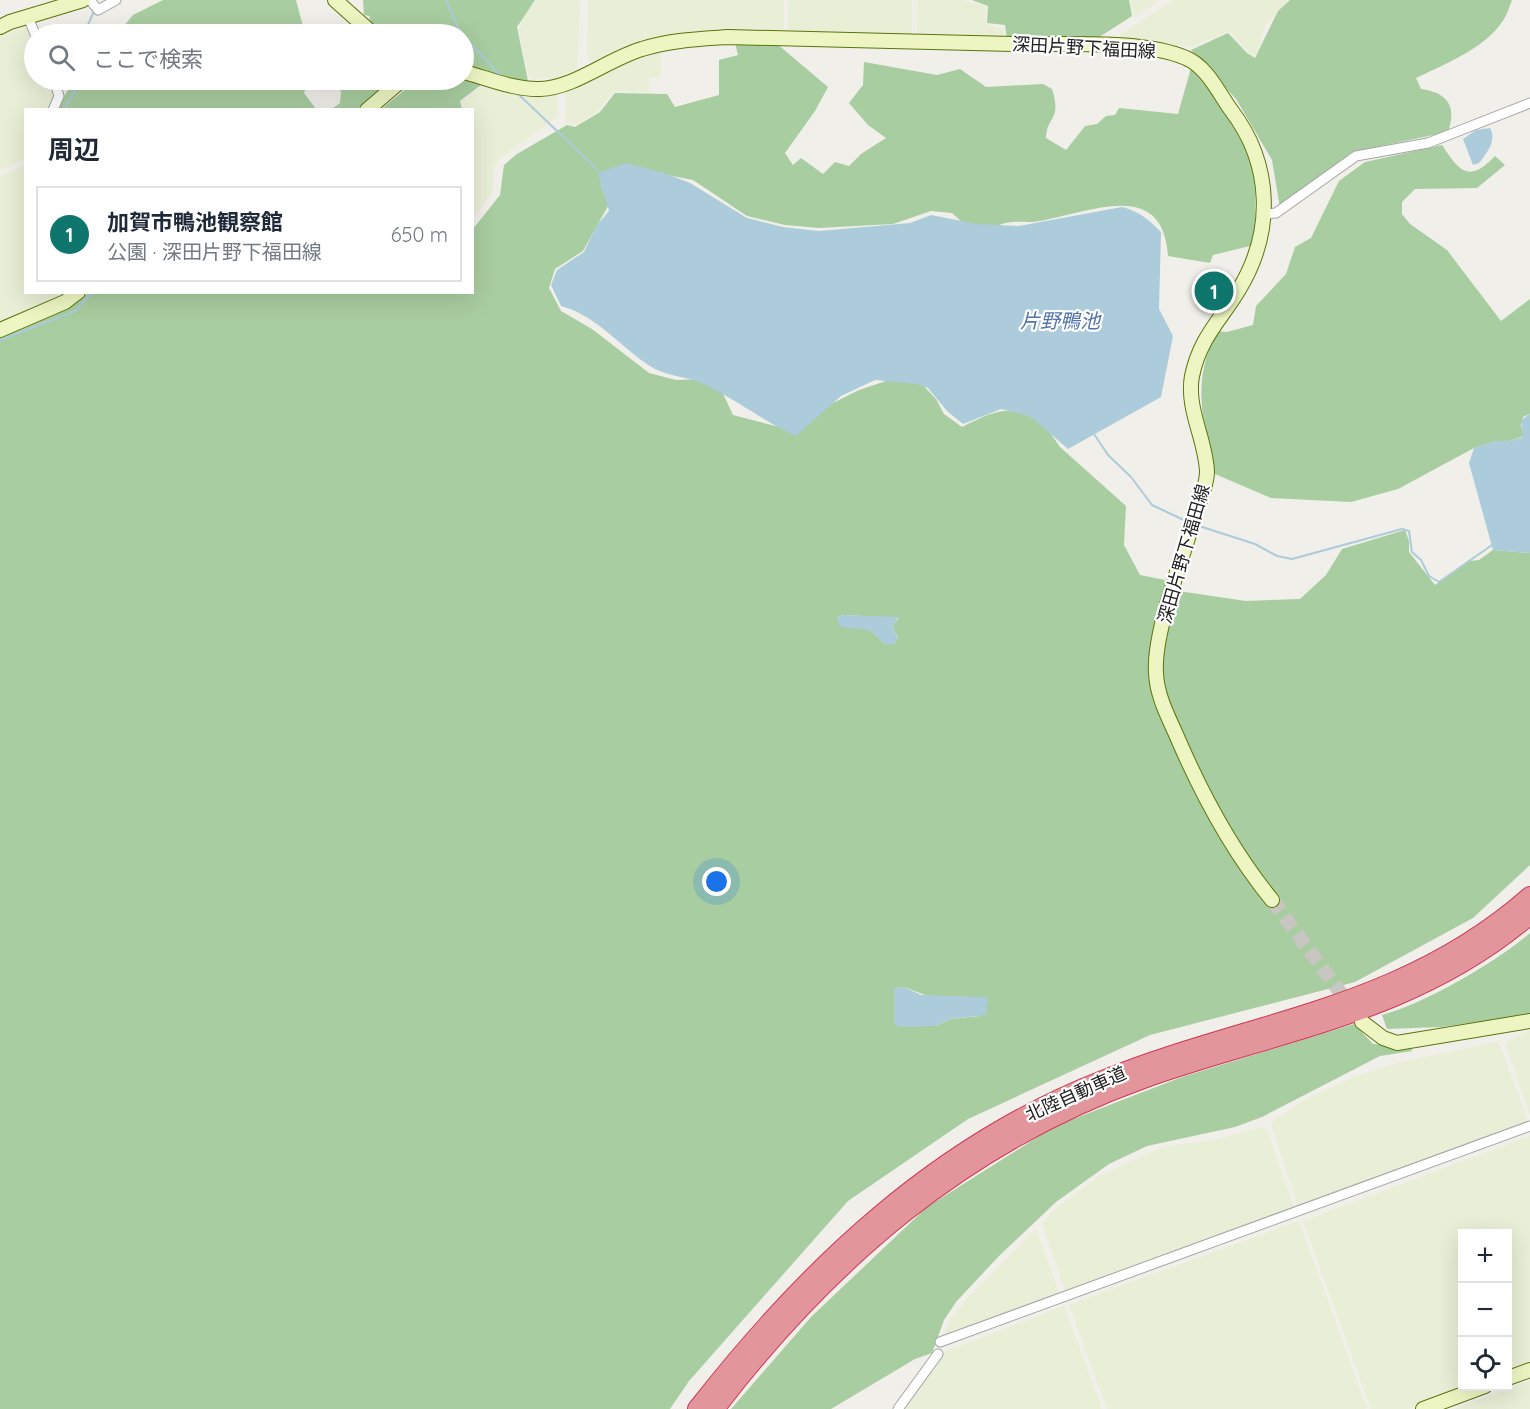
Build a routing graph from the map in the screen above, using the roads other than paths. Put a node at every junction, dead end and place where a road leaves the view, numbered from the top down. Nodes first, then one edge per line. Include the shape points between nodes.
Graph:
1 (83, 0) edge
2 (116, 0) edge
3 (335, 0) edge
4 (28, 17) junction
5 (31, 24) edge
6 (362, 24) edge
7 (0, 27) edge
8 (474, 74) edge
9 (57, 90) edge
10 (390, 90) edge
11 (1530, 103) edge
12 (54, 108) edge
13 (369, 108) edge
14 (1265, 214) junction
15 (75, 294) edge
16 (0, 330) edge
17 (1530, 896) edge
18 (1272, 900) tunnel mouth
19 (1530, 915) edge
20 (1530, 1021) edge
21 (1362, 1022) dead end
22 (1530, 1126) edge
23 (940, 1342) dead end
24 (938, 1354) dead end
25 (1530, 1370) edge
26 (1512, 1377) edge
27 (1472, 1391) edge
28 (697, 1409) edge
29 (715, 1409) edge
30 (898, 1409) edge
31 (1423, 1409) edge

1 - 2 street via 98,10
1 - 4 main road
3 - 6 main road
4 - 5 street
4 - 7 main road
8 - 14 main road, 深田片野下福田線 via 537,90 562,87 641,49 681,40 728,37 1105,46 1166,53 1199,66 1236,115 1258,159
9 - 12 street
10 - 13 main road
11 - 14 street via 1428,142 1356,156 1276,213
14 - 18 main road, 深田片野下福田線 via 1252,265 1208,334 1191,379 1207,474 1156,660 1161,700 1197,782 1220,826
15 - 16 main road
17 - 28 highway, 北陸自動車道 via 1446,956 1371,993 1104,1079 981,1141 905,1193 836,1252 766,1324
19 - 29 highway, 北陸自動車道 via 1457,966 1376,1006 1107,1092 989,1152 914,1203 844,1263 777,1332
20 - 21 main road via 1397,1043
22 - 23 street
24 - 30 street
25 - 26 main road
27 - 31 main road

